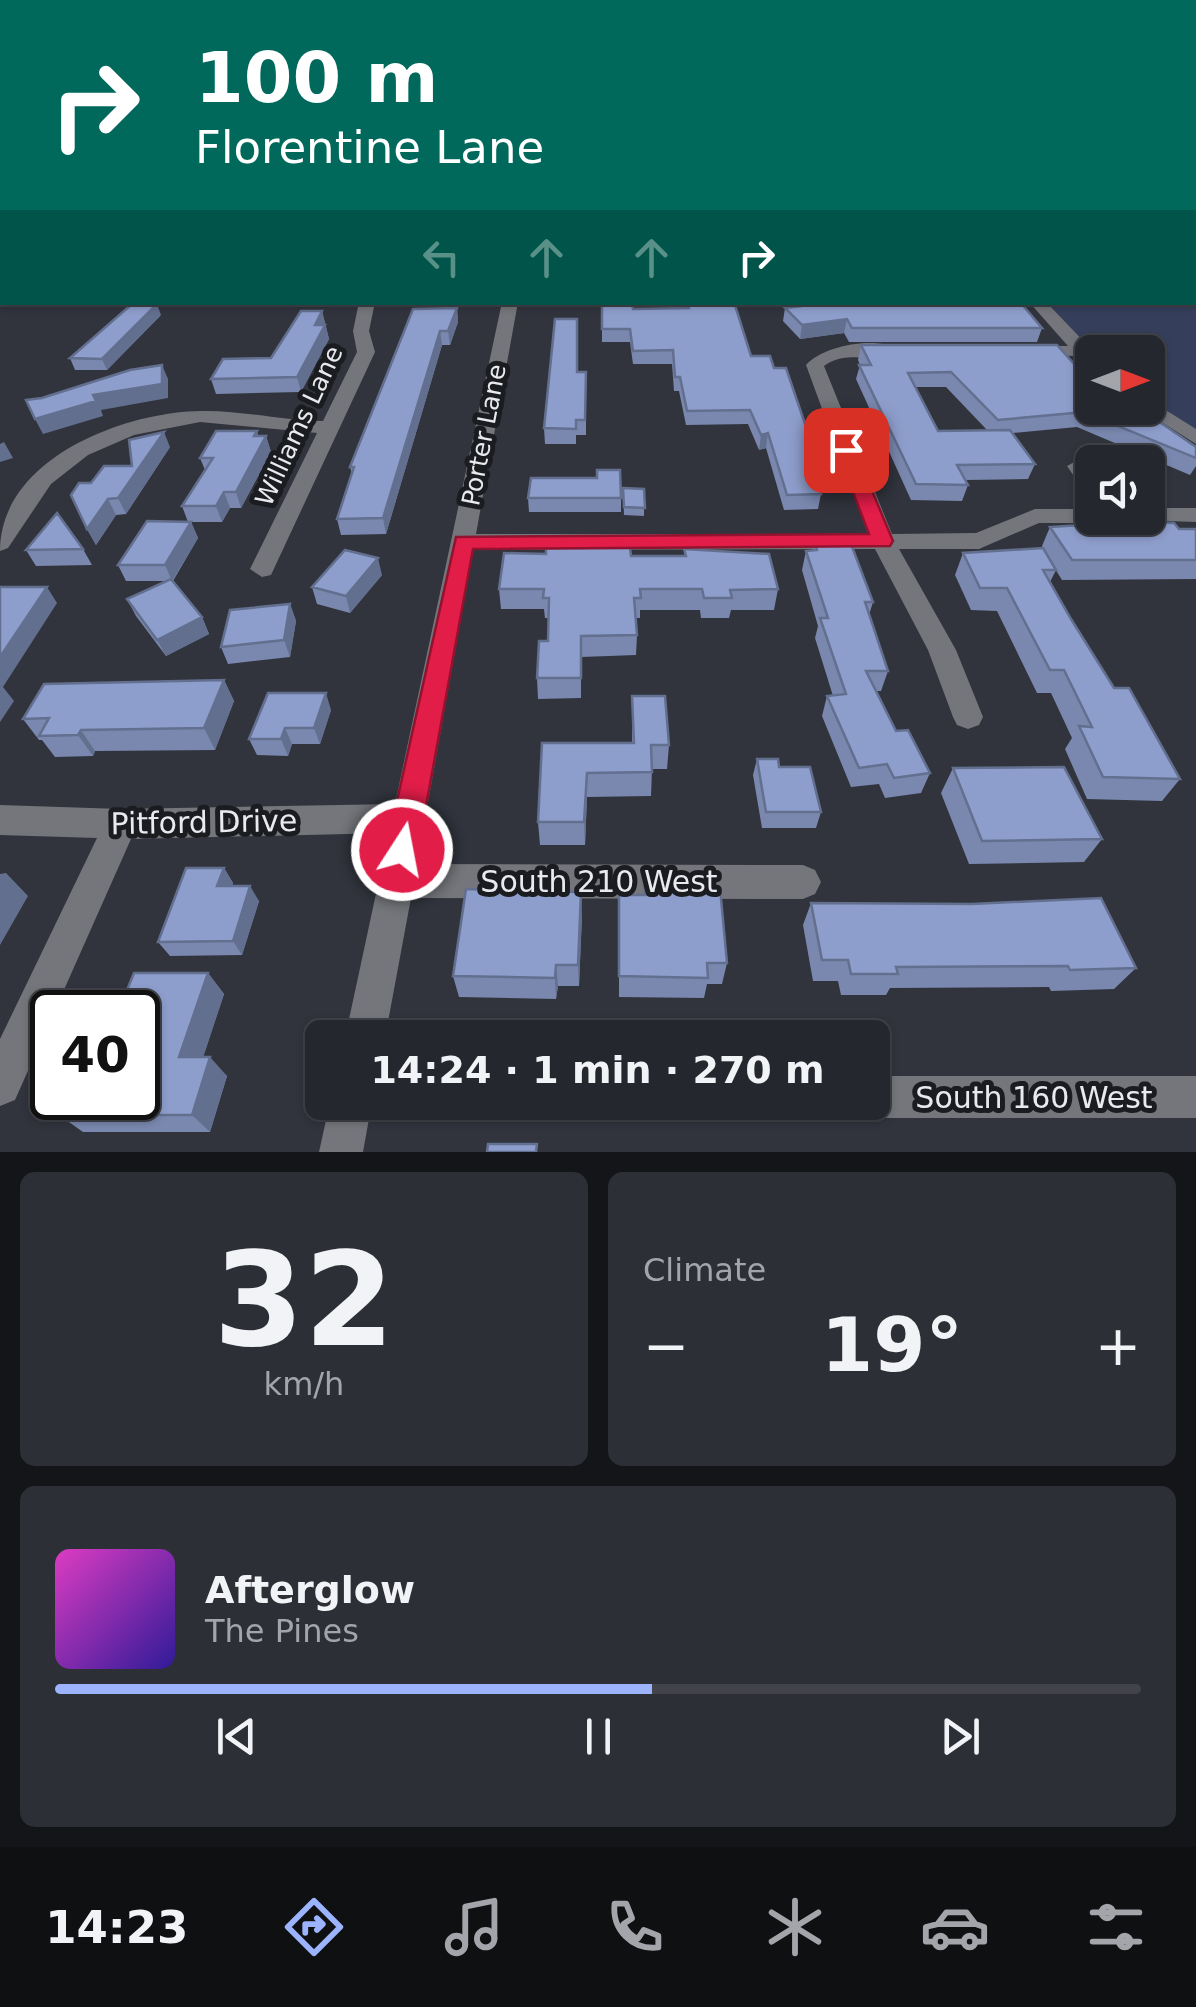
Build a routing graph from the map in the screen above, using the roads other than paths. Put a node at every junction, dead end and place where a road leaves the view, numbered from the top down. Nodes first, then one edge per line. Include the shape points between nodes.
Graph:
1 (365, 305) edge
2 (509, 305) edge
3 (1040, 305) edge
4 (1075, 343) edge
5 (907, 351) edge
6 (1003, 351) edge
7 (1075, 355) edge
8 (1165, 416) edge
9 (330, 427) junction
10 (1196, 438) edge
11 (1196, 515) edge
12 (1075, 516) edge
13 (1165, 516) edge
14 (9, 519) edge
15 (882, 541) junction
16 (463, 542) junction
17 (0, 543) edge
18 (262, 570) dead end
19 (968, 717) dead end
20 (408, 818) junction
21 (0, 820) edge
22 (121, 824) junction
23 (396, 881) junction
24 (803, 882) dead end
25 (368, 1020) edge
26 (0, 1085) edge
27 (890, 1097) edge
28 (1196, 1097) edge
29 (348, 1120) edge
30 (342, 1152) edge

1 - 9 street, Williams Lane via 366,352
2 - 16 street, Porter Lane
3 - 4 street
5 - 15 street via 849,351 816,365
6 - 7 street
8 - 10 street
9 - 14 street via 283,428 220,417 159,422 81,451 41,481
9 - 18 street, Williams Lane
11 - 13 street
12 - 15 street via 1035,516 979,541
14 - 17 street
15 - 16 street
15 - 19 street via 942,650
16 - 20 street, Porter Lane
20 - 22 street, Pitford Drive
20 - 23 street, Porter Lane
21 - 22 street, Pitford Drive
22 - 26 street
23 - 24 street, South 210 West
23 - 25 street, Porter Lane
27 - 28 street, South 160 West
29 - 30 street

